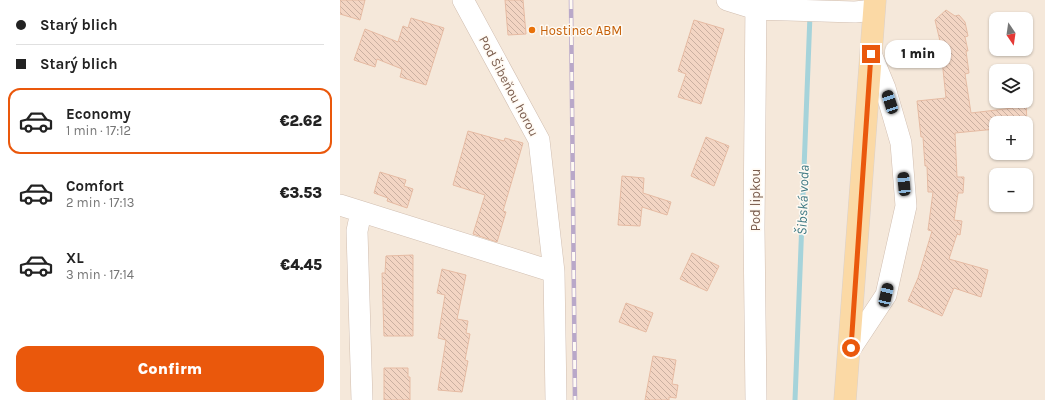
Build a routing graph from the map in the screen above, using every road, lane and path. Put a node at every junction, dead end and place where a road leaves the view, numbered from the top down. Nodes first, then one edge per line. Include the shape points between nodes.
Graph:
1 (463, 0) edge
2 (727, 0) edge
3 (756, 4) edge
4 (875, 5) edge
5 (871, 54) junction
6 (340, 205) edge
7 (361, 212) junction
8 (554, 272) junction
9 (851, 348) junction
10 (362, 400) edge
11 (556, 400) edge
12 (756, 400) edge
13 (845, 400) edge

1 - 8 street, Pod Šibeňou horou via 539,140
2 - 3 street
3 - 4 street via 782,10 838,11
3 - 12 street, Pod lipkou
4 - 5 main road
5 - 9 main road
5 - 9 street via 885,88 901,143 906,206 886,295
6 - 7 street
7 - 8 street
7 - 10 street via 357,231
8 - 11 street, Pod Šibeňou horou
9 - 13 main road

